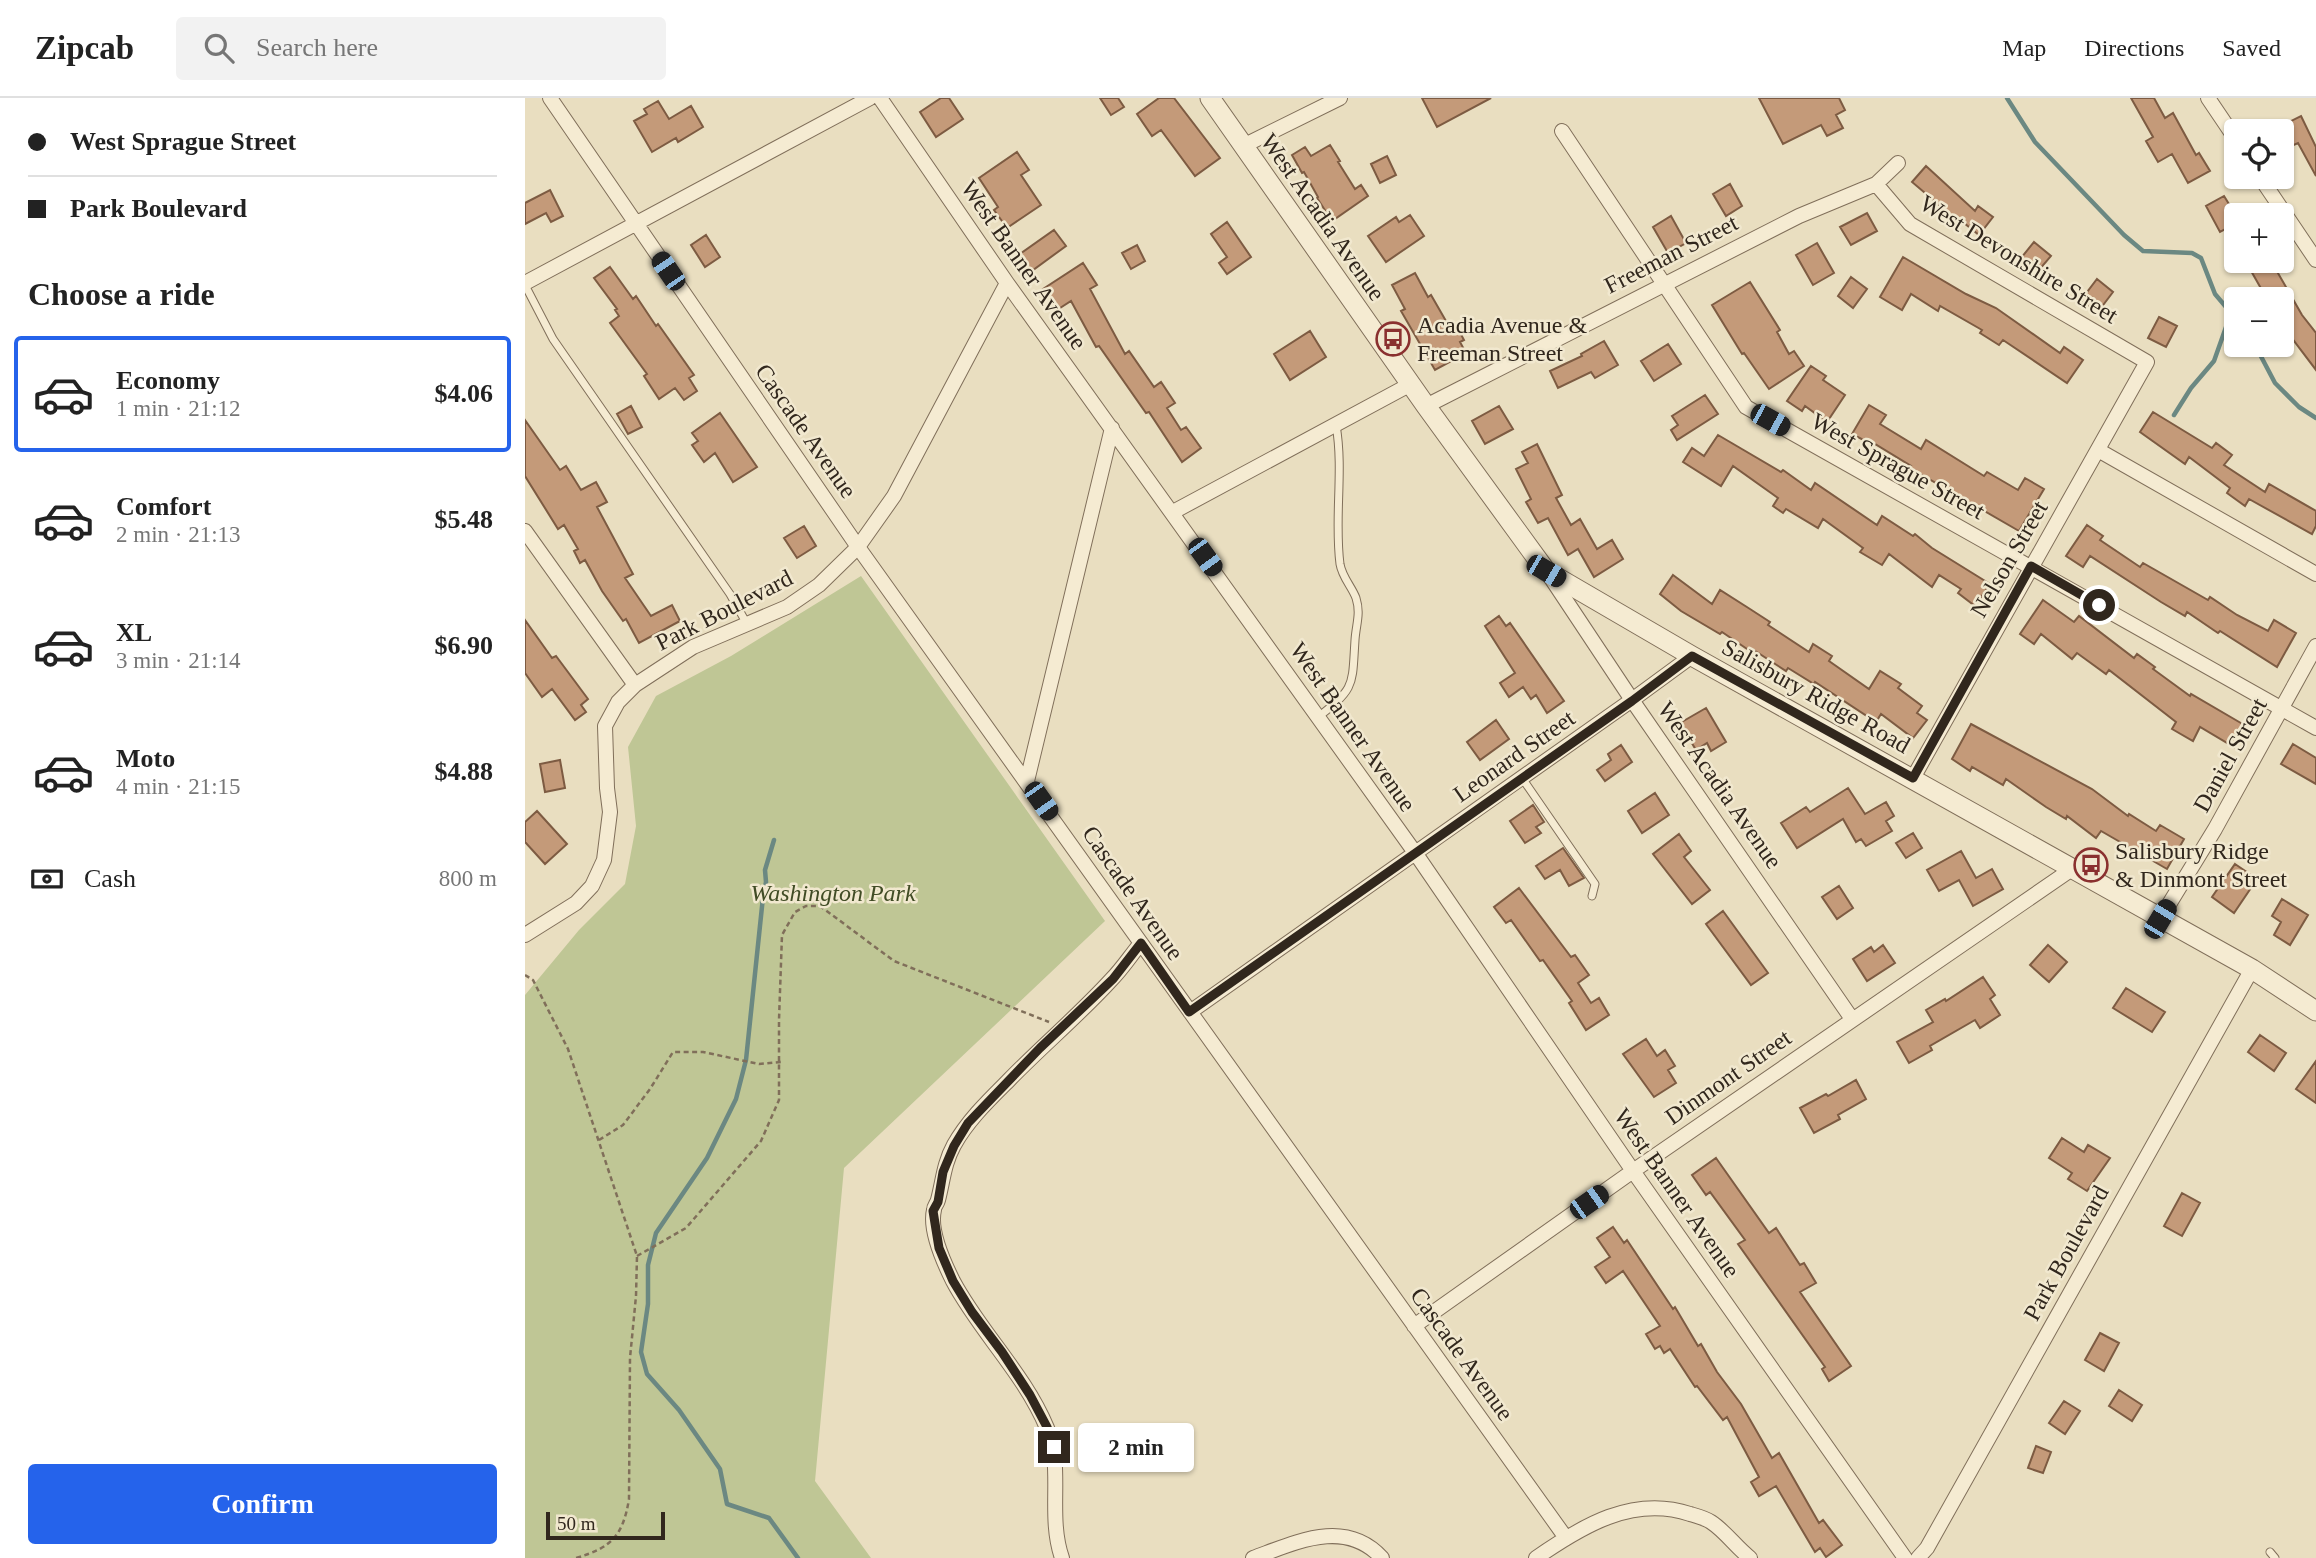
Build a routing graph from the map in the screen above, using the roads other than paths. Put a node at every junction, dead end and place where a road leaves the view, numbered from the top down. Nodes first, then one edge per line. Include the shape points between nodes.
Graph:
1 (549, 98) edge
2 (870, 98) edge
3 (880, 98) edge
4 (1210, 98) edge
5 (1340, 98) edge
6 (2208, 98) edge
7 (2224, 122) edge
8 (1562, 131) dead end
9 (1243, 146) junction
10 (1898, 163) dead end
11 (1877, 184) junction
12 (2268, 189) edge
13 (636, 225) junction
14 (2316, 260) edge
15 (1007, 283) junction
16 (525, 284) edge
17 (1662, 284) junction
18 (2147, 362) joint
19 (1411, 384) junction
20 (1426, 405) junction
21 (1336, 424) junction
22 (1112, 428) junction
23 (2098, 450) junction
24 (1173, 512) junction
25 (525, 531) edge
26 (858, 548) junction
27 (2031, 566) junction
28 (1546, 571) junction
29 (2316, 574) edge
30 (748, 625) junction
31 (2316, 646) edge
32 (1692, 656) junction
33 (635, 685) junction
34 (1632, 701) junction
35 (2282, 709) junction
36 (1318, 717) junction
37 (2316, 728) edge
38 (1522, 778) junction
39 (1913, 778) junction
40 (1027, 781) junction
41 (1416, 854) junction
42 (2072, 869) junction
43 (1592, 896) dead end
44 (2160, 919) junction
45 (525, 935) edge
46 (1141, 943) junction
47 (2252, 969) junction
48 (2316, 1011) edge
49 (1189, 1012) junction
50 (1852, 1019) junction
51 (1633, 1171) junction
52 (1414, 1326) junction
53 (1566, 1538) junction
54 (1062, 1558) edge
55 (1253, 1558) edge
56 (1382, 1558) edge
57 (1536, 1558) edge
58 (1751, 1558) edge
59 (1905, 1558) edge
60 (1918, 1558) edge

1 - 13 street, Cascade Avenue
2 - 13 street
3 - 15 street, West Banner Avenue
4 - 9 street, West Acadia Avenue
5 - 9 street
6 - 7 street
8 - 17 street, West Sprague Street
9 - 19 street, West Acadia Avenue
10 - 11 street, Freeman Street
11 - 17 street, Freeman Street via 1799,216
11 - 18 street, West Devonshire Street via 1910,224
12 - 14 street
13 - 16 street
13 - 26 street, Cascade Avenue
15 - 22 street, West Banner Avenue
15 - 26 street, Park Boulevard via 894,496
16 - 30 lane via 553,339
17 - 20 street, Freeman Street
17 - 27 street, West Sprague Street via 1746,407
18 - 23 street, Nelson Street
19 - 20 street, West Acadia Avenue
19 - 21 street
20 - 28 street, West Acadia Avenue
21 - 24 street
21 - 36 lane via 1341,565 1360,615 1353,680 1342,698
22 - 24 street, West Banner Avenue
22 - 40 street
23 - 27 street, Nelson Street
23 - 29 street
24 - 36 street, West Banner Avenue
25 - 33 street
26 - 30 street, Park Boulevard via 819,585
26 - 40 street, Cascade Avenue
27 - 35 street, West Sprague Street
27 - 39 street, Nelson Street
28 - 32 street, Salisbury Ridge Road
28 - 34 street, West Acadia Avenue
30 - 33 street, Park Boulevard via 692,648
31 - 35 street, Daniel Street
32 - 34 street, Leonard Street
32 - 39 street, Salisbury Ridge Road
33 - 45 street, Park Boulevard via 618,702 605,726 610,811 604,860 592,886 576,903
34 - 38 street, Leonard Street
34 - 50 street, West Acadia Avenue
35 - 37 street, West Sprague Street
35 - 44 street, Daniel Street
36 - 41 street, West Banner Avenue
38 - 41 street, Leonard Street
38 - 43 lane via 1595,884
39 - 42 street, Salisbury Ridge Road
40 - 46 street, Cascade Avenue
41 - 49 street, Leonard Street
41 - 51 street, West Banner Avenue
42 - 44 street, Salisbury Ridge Road
42 - 50 street, Dinmont Street
44 - 47 street, Salisbury Ridge Road
46 - 49 street, Cascade Avenue
46 - 54 street via 1113,979 968,1123 943,1172 933,1211 939,1248 953,1281 1047,1427 1054,1447 1054,1512
47 - 48 street, Salisbury Ridge Road
47 - 60 street, Park Boulevard
49 - 52 street, Cascade Avenue
50 - 51 street, Dinmont Street
51 - 52 street, Dinmont Street
51 - 59 street, West Banner Avenue
52 - 53 street, Cascade Avenue
53 - 57 street
53 - 58 street via 1607,1516 1649,1507 1710,1521
55 - 56 street via 1336,1535 1364,1543

